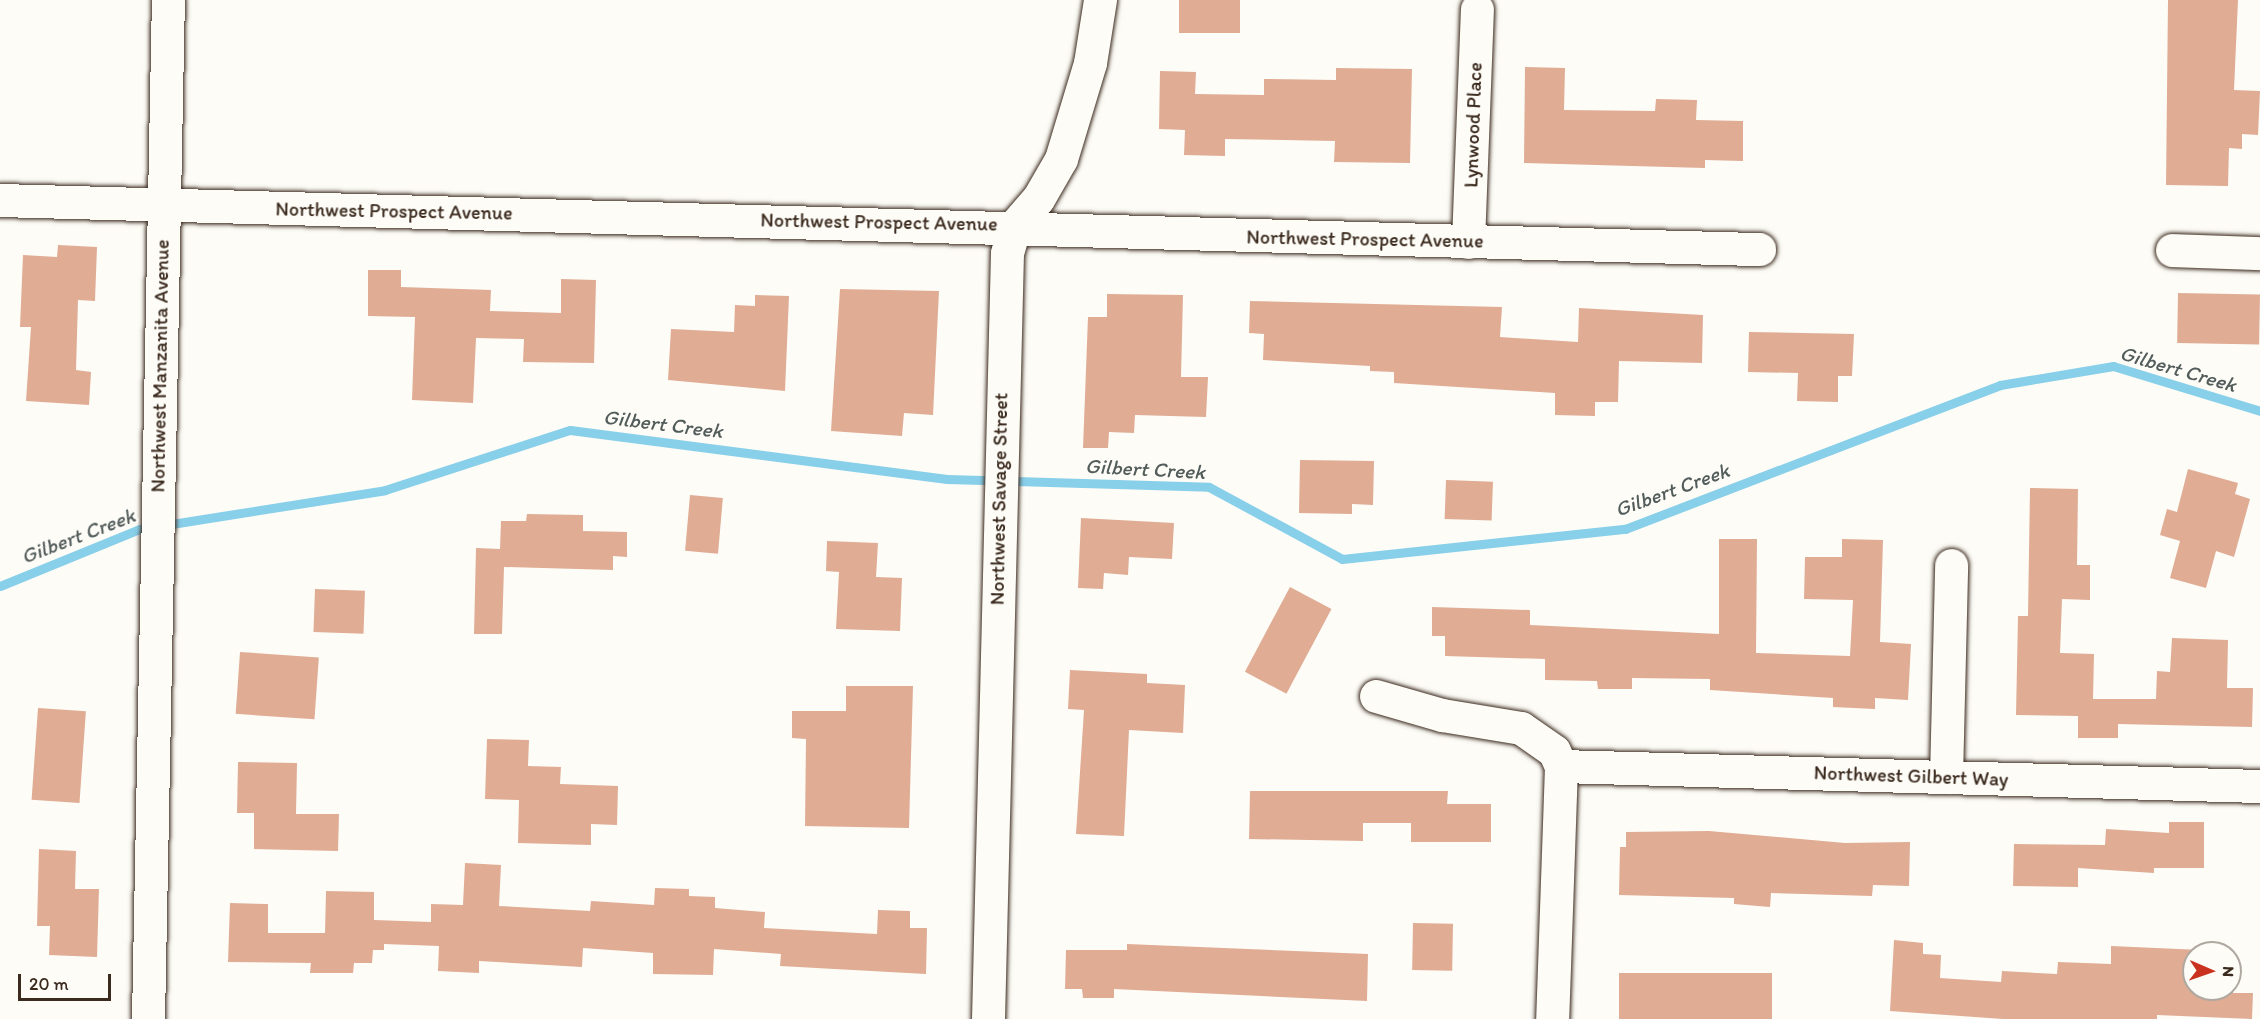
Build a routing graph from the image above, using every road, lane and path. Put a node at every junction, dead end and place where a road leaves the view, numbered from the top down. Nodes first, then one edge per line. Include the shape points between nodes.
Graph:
1 (168, 0) edge
2 (1100, 0) edge
3 (1477, 9) dead end
4 (0, 200) edge
5 (163, 205) junction
6 (1015, 225) junction
7 (1468, 242) junction
8 (1759, 249) dead end
9 (2172, 250) dead end
10 (2260, 253) edge
11 (1951, 565) dead end
12 (1376, 696) dead end
13 (1561, 766) junction
14 (1946, 777) junction
15 (2260, 786) edge
16 (148, 1019) edge
17 (988, 1019) edge
18 (1552, 1019) edge

1 - 5 street, Northwest Manzanita Avenue
2 - 6 street, Northwest Savage Street via 1090,63 1061,159
3 - 7 street, Lynwood Place
4 - 5 street, Northwest Prospect Avenue
5 - 6 street, Northwest Prospect Avenue
5 - 16 street, Northwest Manzanita Avenue
6 - 7 street, Northwest Prospect Avenue
6 - 17 street, Northwest Savage Street via 1007,253 1001,382
7 - 8 street, Northwest Prospect Avenue
9 - 10 street
11 - 14 street
12 - 13 street via 1442,715 1521,728 1554,751
13 - 14 street, Northwest Gilbert Way
13 - 18 street
14 - 15 street, Northwest Gilbert Way

